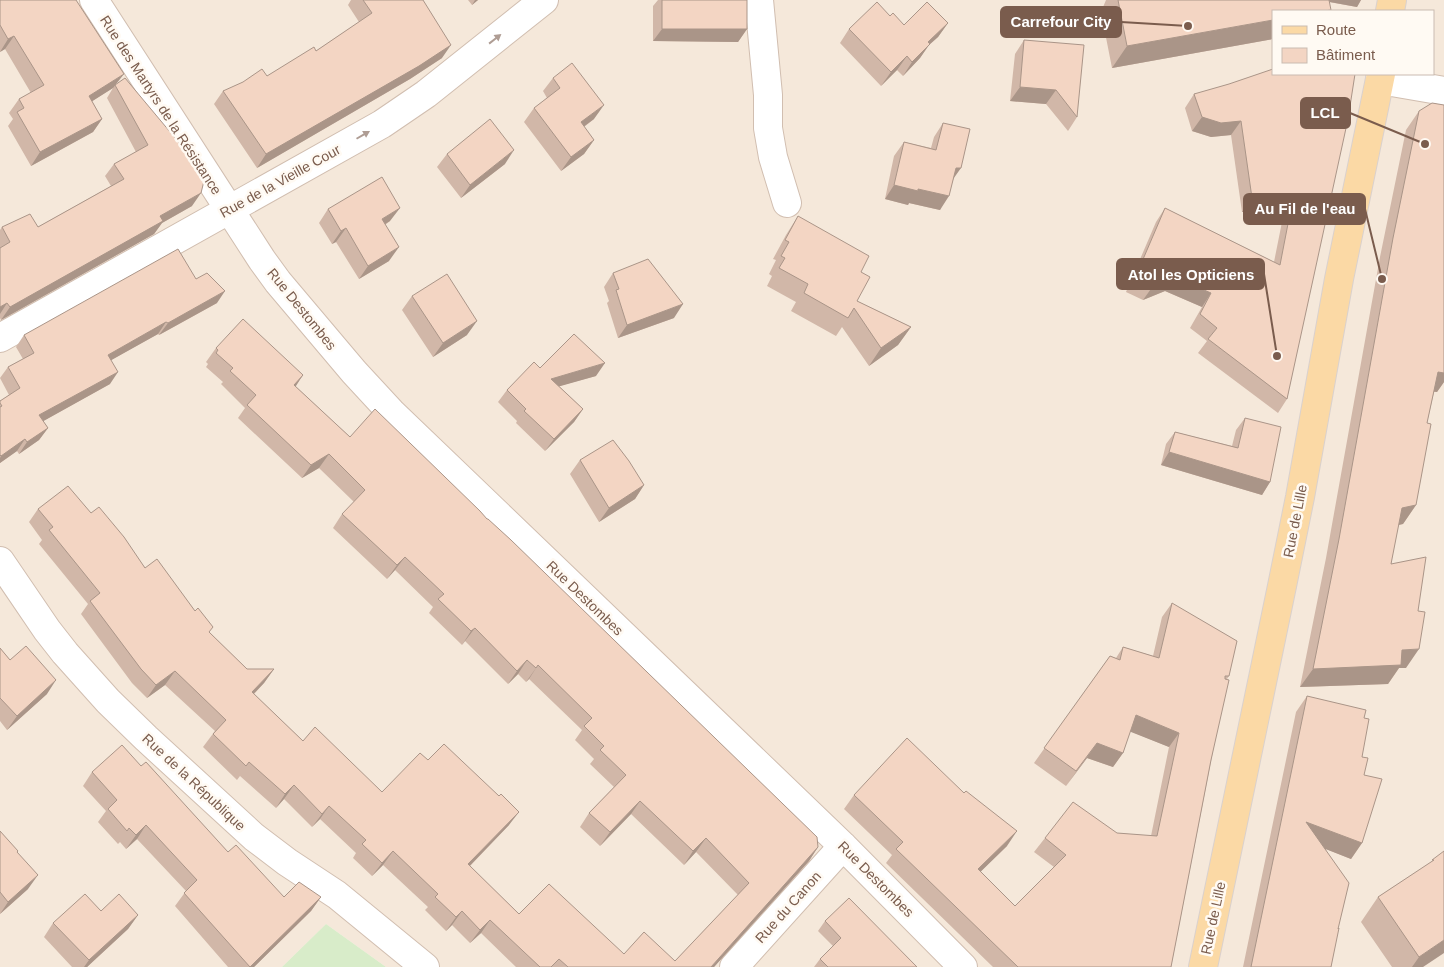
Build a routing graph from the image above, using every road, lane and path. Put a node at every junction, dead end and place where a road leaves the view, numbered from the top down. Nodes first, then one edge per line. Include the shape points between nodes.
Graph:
1 (94, 0) edge
2 (544, 0) edge
3 (759, 0) edge
4 (1380, 77) edge
5 (1444, 91) edge
6 (787, 203) dead end
7 (229, 210) junction
8 (0, 338) edge
9 (0, 561) edge
10 (843, 846) junction
11 (425, 967) edge
12 (734, 967) edge
13 (962, 967) edge
14 (1203, 967) edge

1 - 7 street, Rue des Martyrs de la Résistance
7 -> 2 street, Rue de la Vieille Cour via 404,109
3 - 6 street via 768,128
4 - 5 street
4 - 14 main road, Rue de Lille via 1292,536
7 - 8 street, Rue de la Vieille Cour
7 - 10 street, Rue Destombes via 278,282 376,396
9 - 11 street, Rue de la République via 47,630 108,702 265,846 337,895
10 - 12 street, Rue du Canon
10 - 13 street, Rue Destombes

